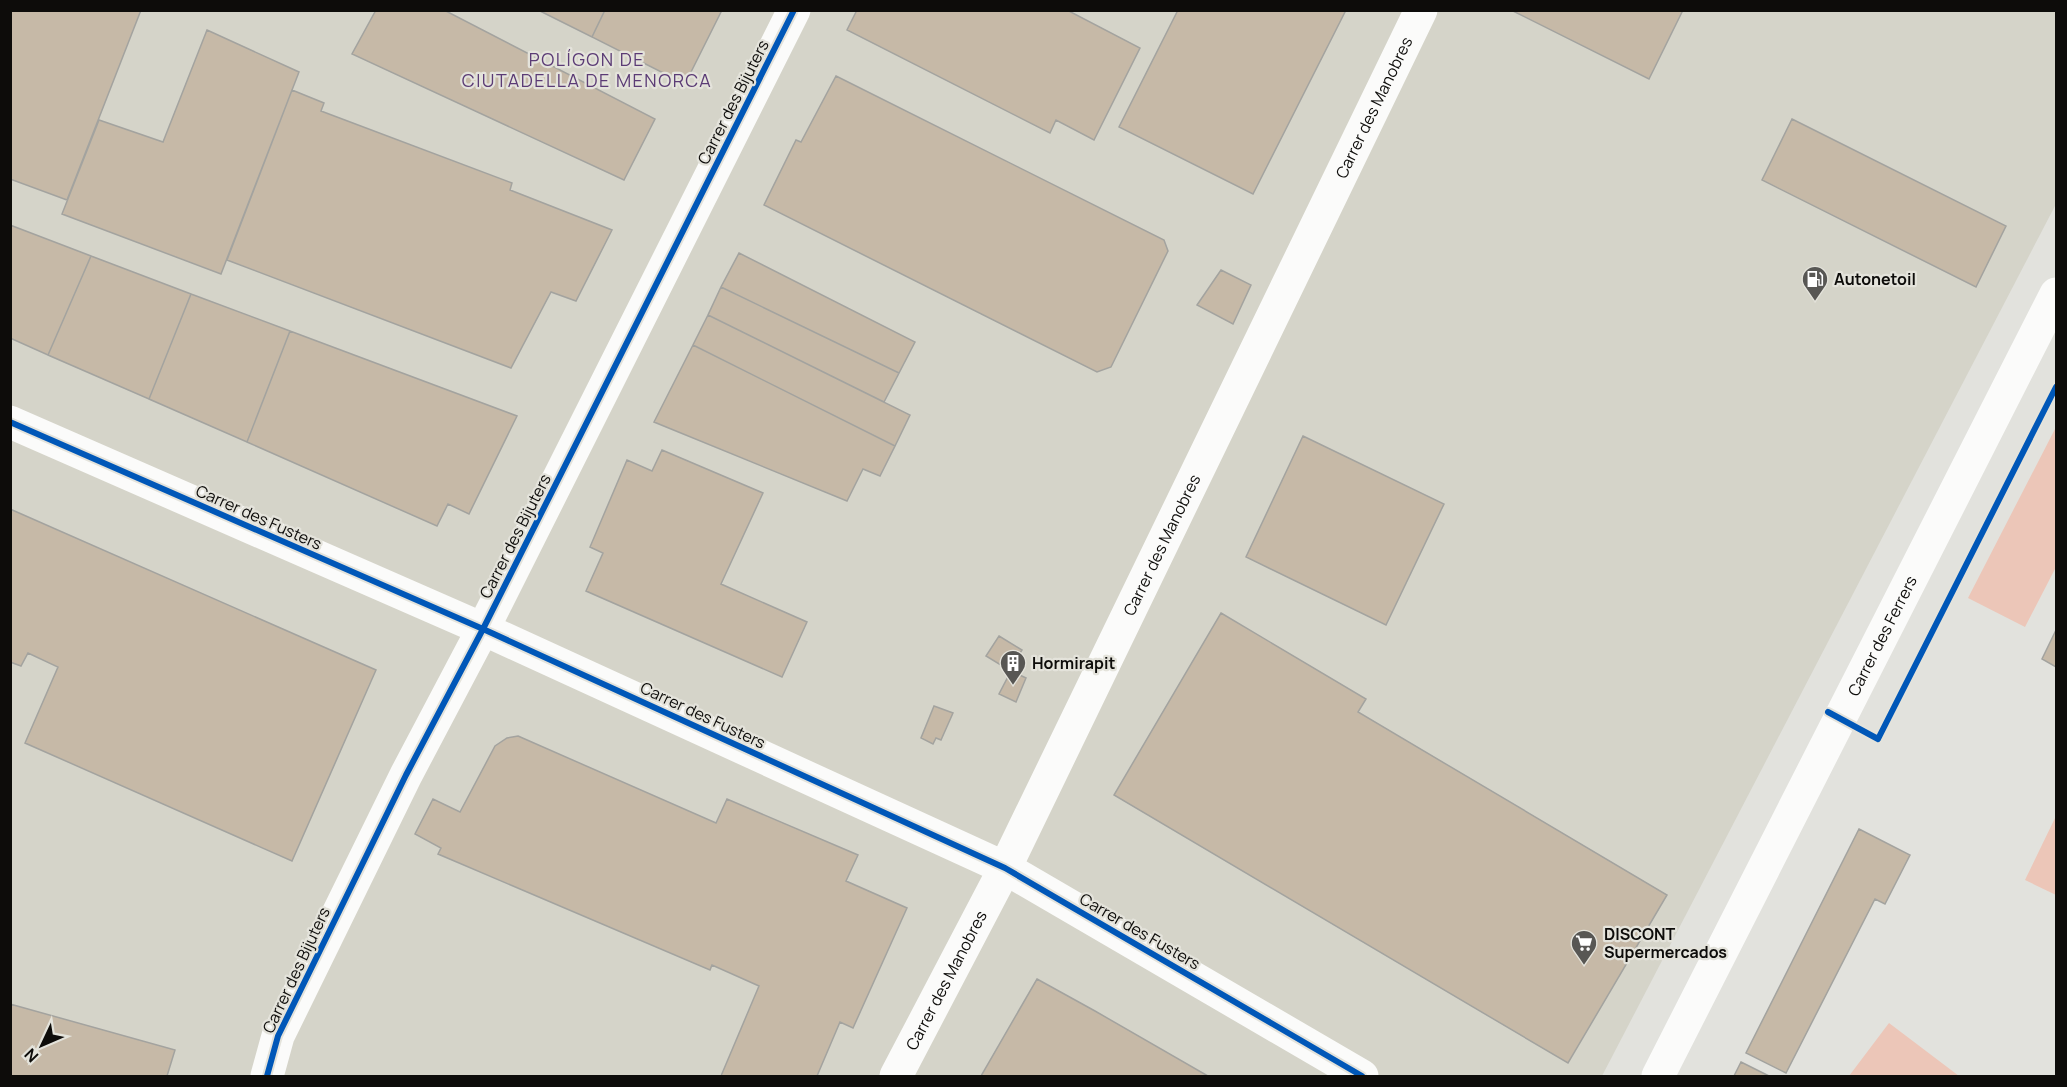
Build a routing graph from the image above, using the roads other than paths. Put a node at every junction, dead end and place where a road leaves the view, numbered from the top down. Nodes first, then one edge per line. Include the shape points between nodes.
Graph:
1 (794, 10) edge
2 (1421, 10) edge
3 (2056, 294) edge
4 (10, 422) edge
5 (483, 629) junction
6 (1005, 868) junction
7 (267, 1077) edge
8 (896, 1077) edge
9 (1362, 1077) edge
10 (1658, 1077) edge

1 - 5 street, Carrer des Bijuters
2 - 6 street, Carrer des Manobres
3 - 10 street, Carrer des Ferrers
4 - 5 street, Carrer des Fusters
5 - 6 street, Carrer des Fusters
5 - 7 street, Carrer des Bijuters via 406,775 289,1015
6 - 8 street, Carrer des Manobres
6 - 9 street, Carrer des Fusters

